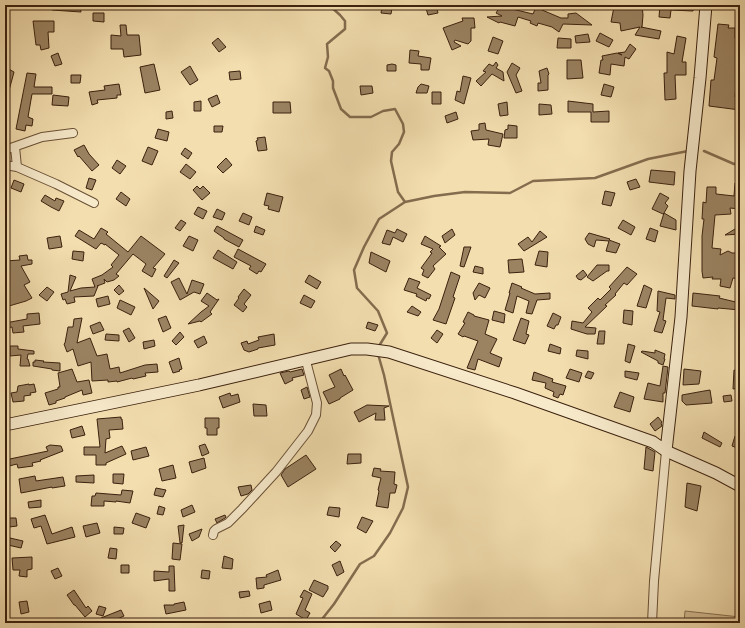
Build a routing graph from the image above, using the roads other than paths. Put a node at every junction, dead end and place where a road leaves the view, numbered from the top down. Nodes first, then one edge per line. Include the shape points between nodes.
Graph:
1 (706, 5) edge
2 (73, 132) dead end
3 (15, 147) junction
4 (5, 150) edge
5 (5, 165) edge
6 (17, 167) junction
7 (94, 203) dead end
8 (306, 361) junction
9 (5, 425) edge
10 (666, 451) junction
11 (740, 486) edge
12 (213, 535) dead end
13 (652, 623) edge

1 - 10 main road via 690,170 681,317
2 - 3 street via 42,137
3 - 4 street
3 - 6 street
5 - 6 street
6 - 7 street
8 - 9 main road
8 - 10 main road via 351,349 389,352 653,442
8 - 12 street via 317,403 316,415 308,431 276,472 242,509 228,523 216,529
10 - 11 main road
10 - 13 street

